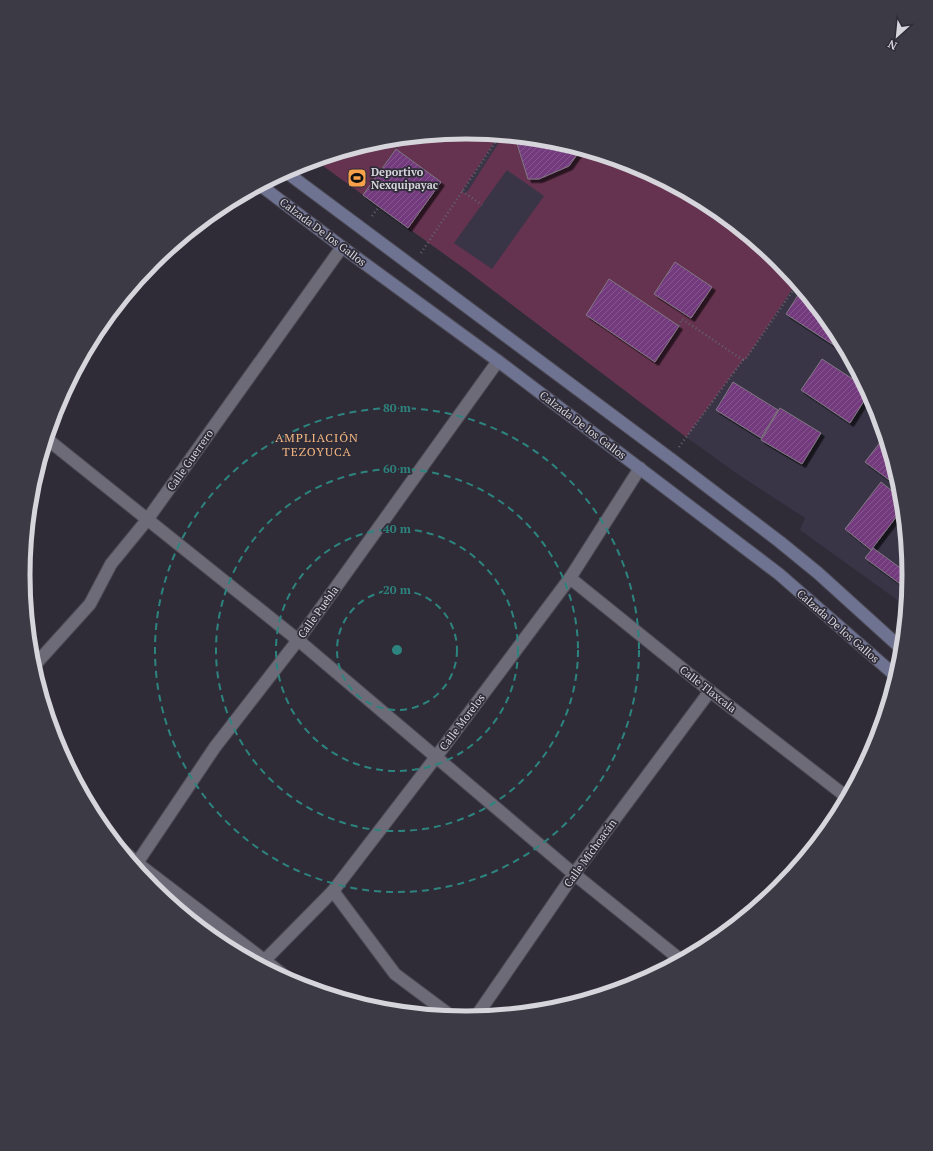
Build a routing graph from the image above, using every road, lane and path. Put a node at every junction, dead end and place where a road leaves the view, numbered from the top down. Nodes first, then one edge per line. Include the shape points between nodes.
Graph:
1 (496, 140) edge
2 (291, 176) edge
3 (265, 188) edge
4 (462, 191) junction
5 (482, 204) dead end
6 (342, 247) junction
7 (412, 266) junction
8 (795, 288) edge
9 (679, 326) dead end
10 (743, 360) junction
11 (498, 361) junction
12 (51, 442) edge
13 (671, 459) junction
14 (640, 468) junction
15 (147, 520) junction
16 (570, 578) junction
17 (298, 640) junction
18 (897, 645) edge
19 (38, 661) edge
20 (892, 673) edge
21 (710, 691) junction
22 (436, 757) junction
23 (844, 795) edge
24 (137, 863) edge
25 (141, 866) edge
26 (574, 874) junction
27 (333, 891) junction
28 (678, 958) edge
29 (265, 960) junction
30 (275, 968) edge
31 (445, 1011) edge
32 (479, 1012) edge

1 - 4 path
2 - 7 main road
3 - 6 main road, Calzada De los Gallos
4 - 5 path
4 - 7 path
6 - 11 main road, Calzada De los Gallos
6 - 15 street, Calle Guerrero
7 - 13 main road
8 - 10 path
9 - 10 path via 682,319
10 - 13 path
11 - 14 main road, Calzada De los Gallos
11 - 17 street, Calle Puebla
12 - 15 street
13 - 18 main road via 818,573
14 - 16 street, Calle Morelos
14 - 20 main road, Calzada De los Gallos via 778,574
15 - 17 street
15 - 19 street, Calle Guerrero via 110,564 90,604
16 - 21 street, Calle Tlaxcala
16 - 22 street, Calle Morelos
17 - 22 street
17 - 24 street, Calle Puebla via 215,747
21 - 23 street, Calle Tlaxcala
21 - 26 street, Calle Michoacán
22 - 26 street
22 - 27 street, Calle Morelos
25 - 29 street
26 - 28 street
26 - 32 street, Calle Michoacán
27 - 29 street, Calle Morelos
27 - 31 street via 395,974
29 - 30 street

